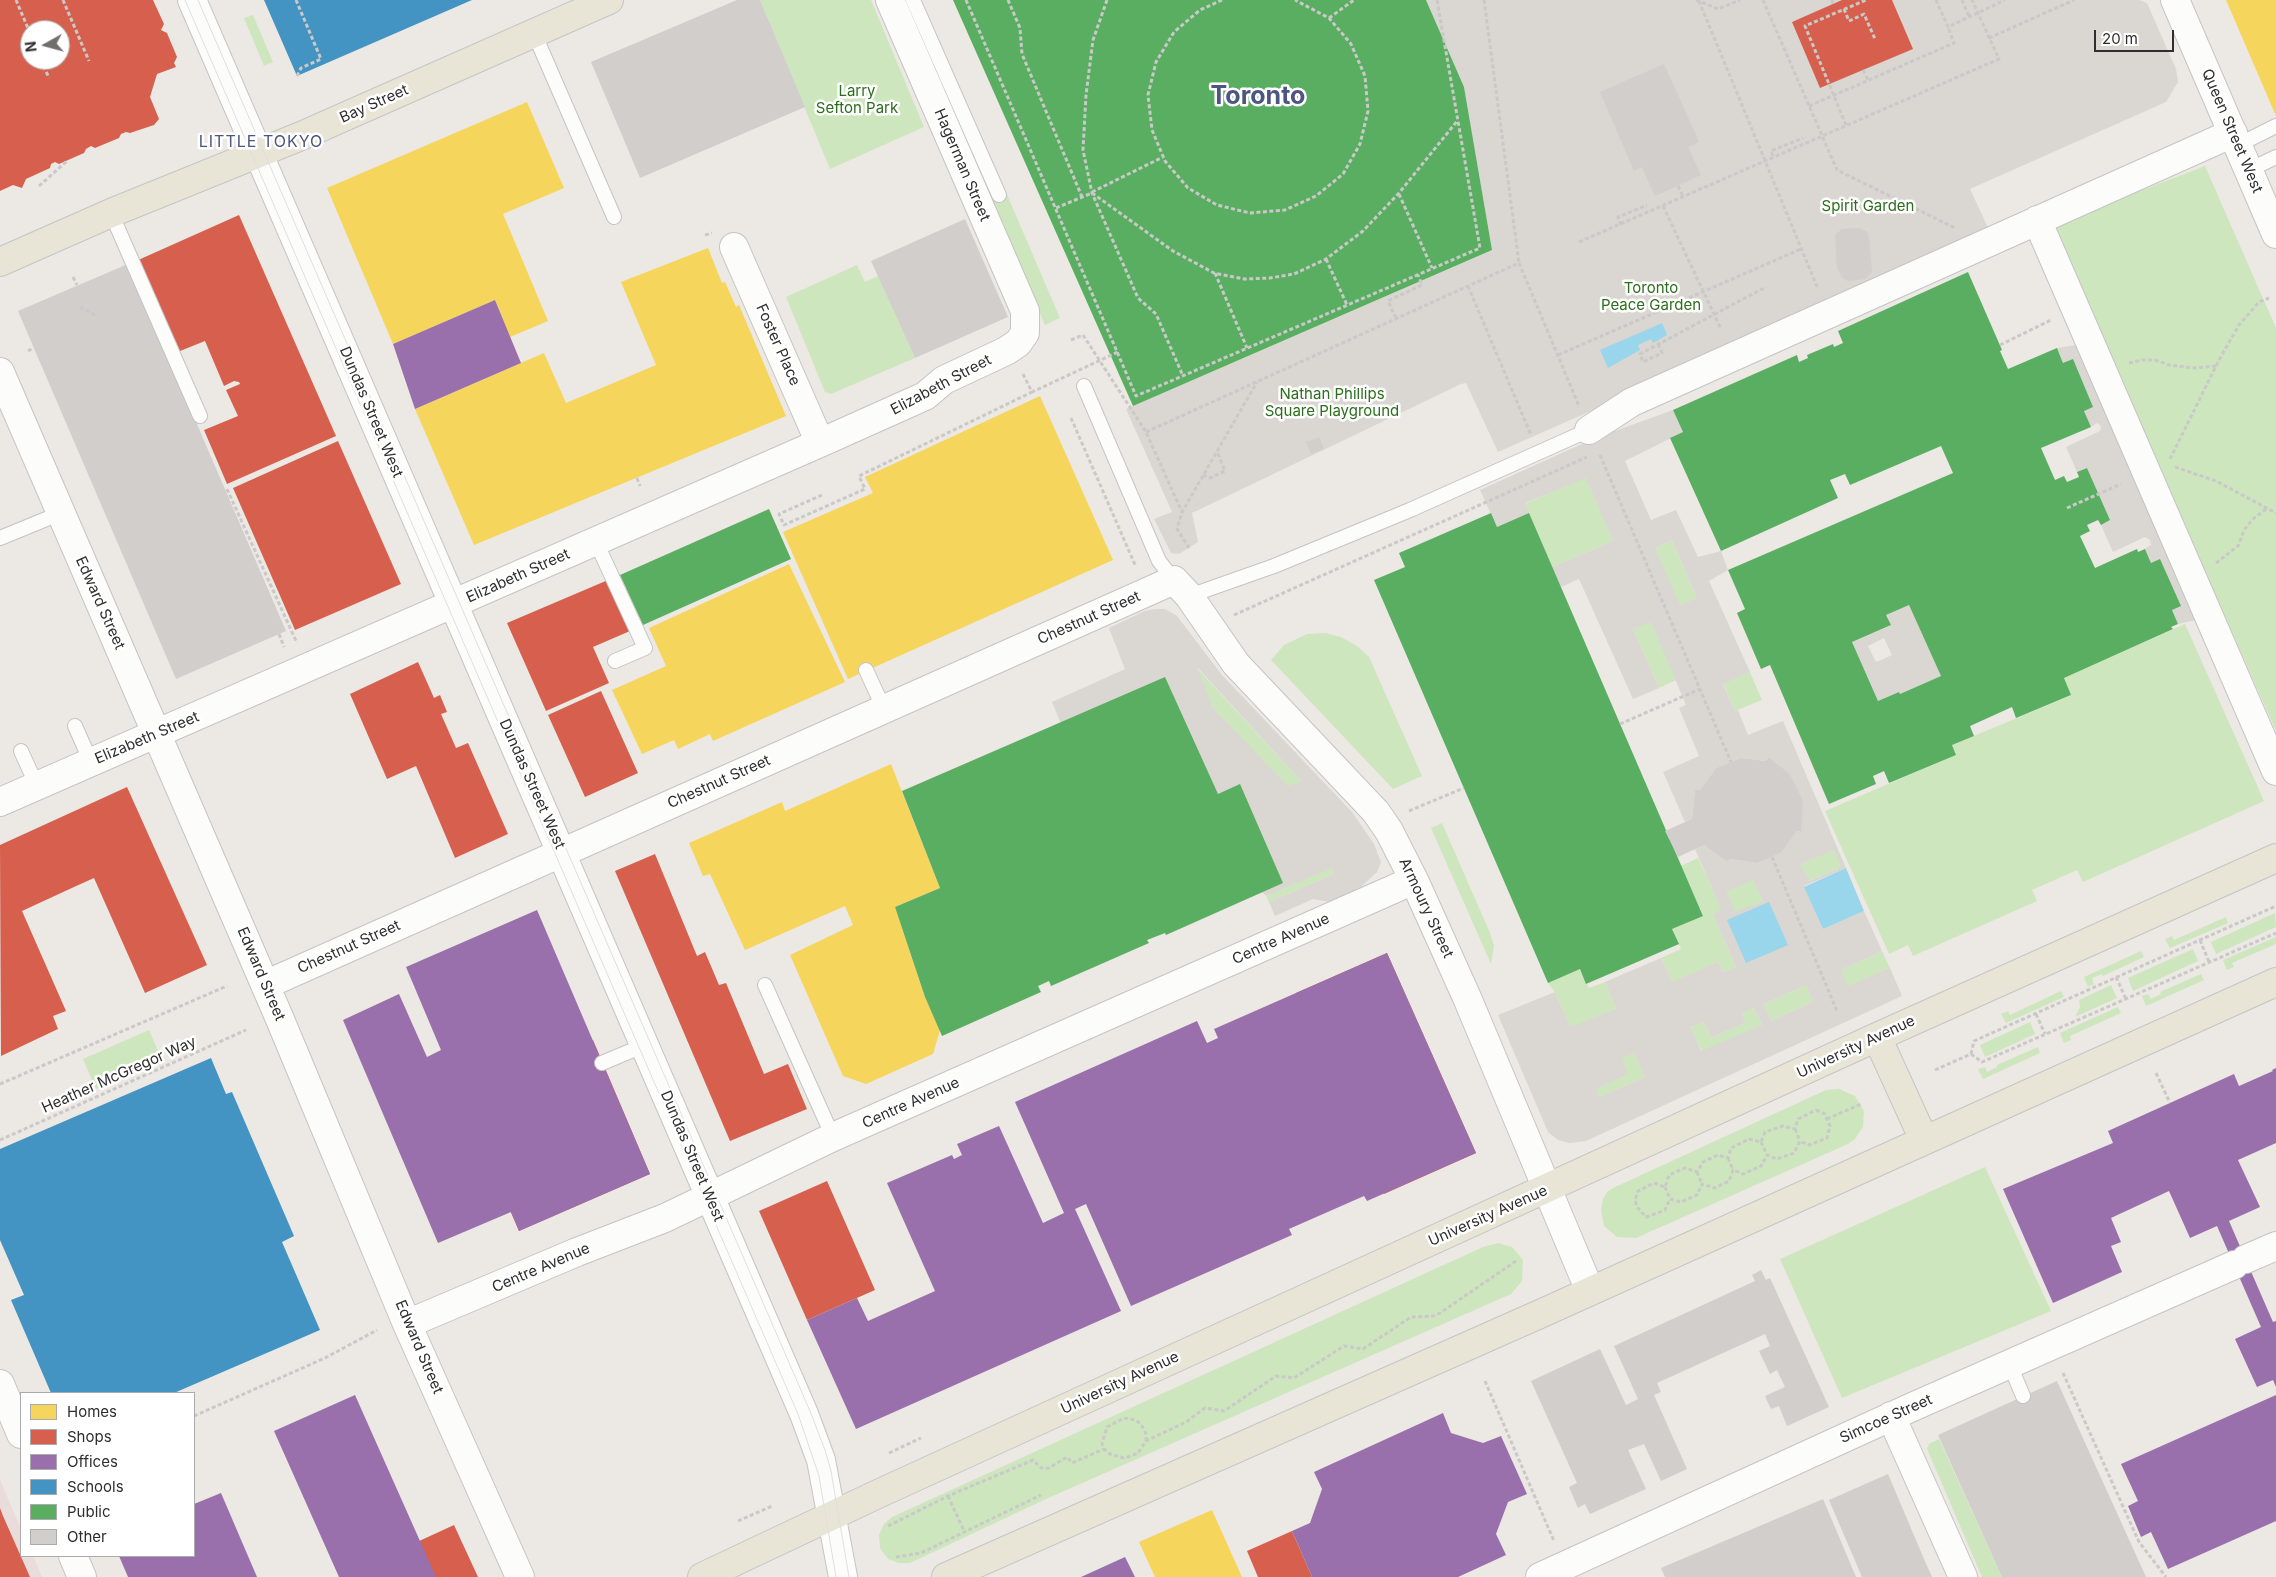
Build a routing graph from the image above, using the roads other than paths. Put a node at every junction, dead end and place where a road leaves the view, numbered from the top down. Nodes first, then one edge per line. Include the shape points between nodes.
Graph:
1 (192, 0) edge
2 (609, 0) edge
3 (890, 0) edge
4 (913, 0) edge
5 (2175, 0) edge
6 (579, 6) edge
7 (534, 32) junction
8 (2276, 126) edge
9 (2236, 139) junction
10 (258, 153) junction
11 (2276, 157) edge
12 (2249, 170) junction
13 (999, 195) dead end
14 (111, 213) junction
15 (614, 217) dead end
16 (2037, 220) junction
17 (2276, 234) edge
18 (734, 247) dead end
19 (0, 262) edge
20 (1025, 333) joint
21 (0, 372) edge
22 (1084, 386) dead end
23 (200, 416) dead end
24 (1594, 441) joint
25 (820, 443) junction
26 (61, 512) junction
27 (0, 538) edge
28 (596, 542) junction
29 (1181, 588) junction
30 (454, 604) junction
31 (615, 661) dead end
32 (866, 670) dead end
33 (884, 709) junction
34 (75, 726) dead end
35 (157, 734) junction
36 (21, 751) dead end
37 (91, 762) junction
38 (2276, 771) edge
39 (37, 786) junction
40 (0, 802) edge
41 (561, 852) junction
42 (2276, 858) edge
43 (1414, 880) junction
44 (2276, 982) edge
45 (265, 985) junction
46 (766, 985) dead end
47 (1877, 1037) junction
48 (644, 1045) junction
49 (602, 1063) dead end
50 (833, 1138) junction
51 (1924, 1140) junction
52 (1546, 1190) junction
53 (710, 1196) junction
54 (2276, 1246) edge
55 (1590, 1291) junction
56 (407, 1324) junction
57 (2022, 1359) junction
58 (0, 1384) edge
59 (2023, 1396) dead end
60 (1891, 1416) junction
61 (20, 1432) edge
62 (832, 1516) junction
63 (73, 1557) edge
64 (82, 1577) edge
65 (520, 1577) edge
66 (702, 1577) edge
67 (843, 1577) edge
68 (946, 1577) edge
69 (1540, 1577) edge
70 (1963, 1577) edge

1 - 10 street, Dundas Street West
2 - 6 main road, Bay Street
3 - 20 street, Hagerman Street via 1025,311
4 - 13 lane
5 - 9 street, Queen Street West
6 - 7 main road, Bay Street
7 - 10 main road, Bay Street
7 - 15 lane
8 - 9 lane
9 - 12 street, Queen Street West
9 - 16 street
10 - 14 main road, Bay Street
10 - 30 street, Dundas Street West
11 - 12 lane
12 - 17 street, Queen Street West
14 - 19 main road, Bay Street
14 - 23 lane
16 - 24 street via 1632,402
16 - 38 street
18 - 25 street, Foster Place
20 - 25 street, Elizabeth Street via 1012,347 944,380 925,396
21 - 26 street, Edward Street
22 - 29 lane via 1159,561
24 - 29 lane via 1538,452 1282,563
25 - 28 street, Elizabeth Street
26 - 27 lane
26 - 35 street, Edward Street
28 - 30 street, Elizabeth Street
28 - 31 lane via 645,648
29 - 33 street, Chestnut Street
29 - 43 street, Armoury Street via 1236,664 1376,812
30 - 35 street, Elizabeth Street via 287,663
30 - 41 street, Dundas Street West
32 - 33 lane
33 - 41 street, Chestnut Street
34 - 37 lane
35 - 37 street, Elizabeth Street
35 - 45 street, Edward Street
36 - 39 lane
37 - 39 street, Elizabeth Street
39 - 40 street, Elizabeth Street
41 - 45 street, Chestnut Street
41 - 48 street, Dundas Street West
42 - 47 main road, University Avenue
43 - 50 street, Centre Avenue
43 - 52 street, Armoury Street via 1468,1000
44 - 51 main road
45 - 56 street, Edward Street
46 - 50 lane
47 - 51 main road
47 - 52 main road, University Avenue
48 - 49 lane
48 - 53 street, Dundas Street West
50 - 53 street, Centre Avenue
51 - 55 main road
52 - 55 street, Armoury Street
52 - 62 main road, University Avenue
53 - 56 street, Centre Avenue via 665,1218
53 - 62 street, Dundas Street West via 804,1414 821,1460
54 - 57 street, Simcoe Street
55 - 68 main road
56 - 65 street, Edward Street
57 - 59 lane
57 - 60 street, Simcoe Street
58 - 61 street
60 - 69 street, Simcoe Street
60 - 70 street
62 - 66 main road, University Avenue
62 - 67 street, Dundas Street West
63 - 64 street

